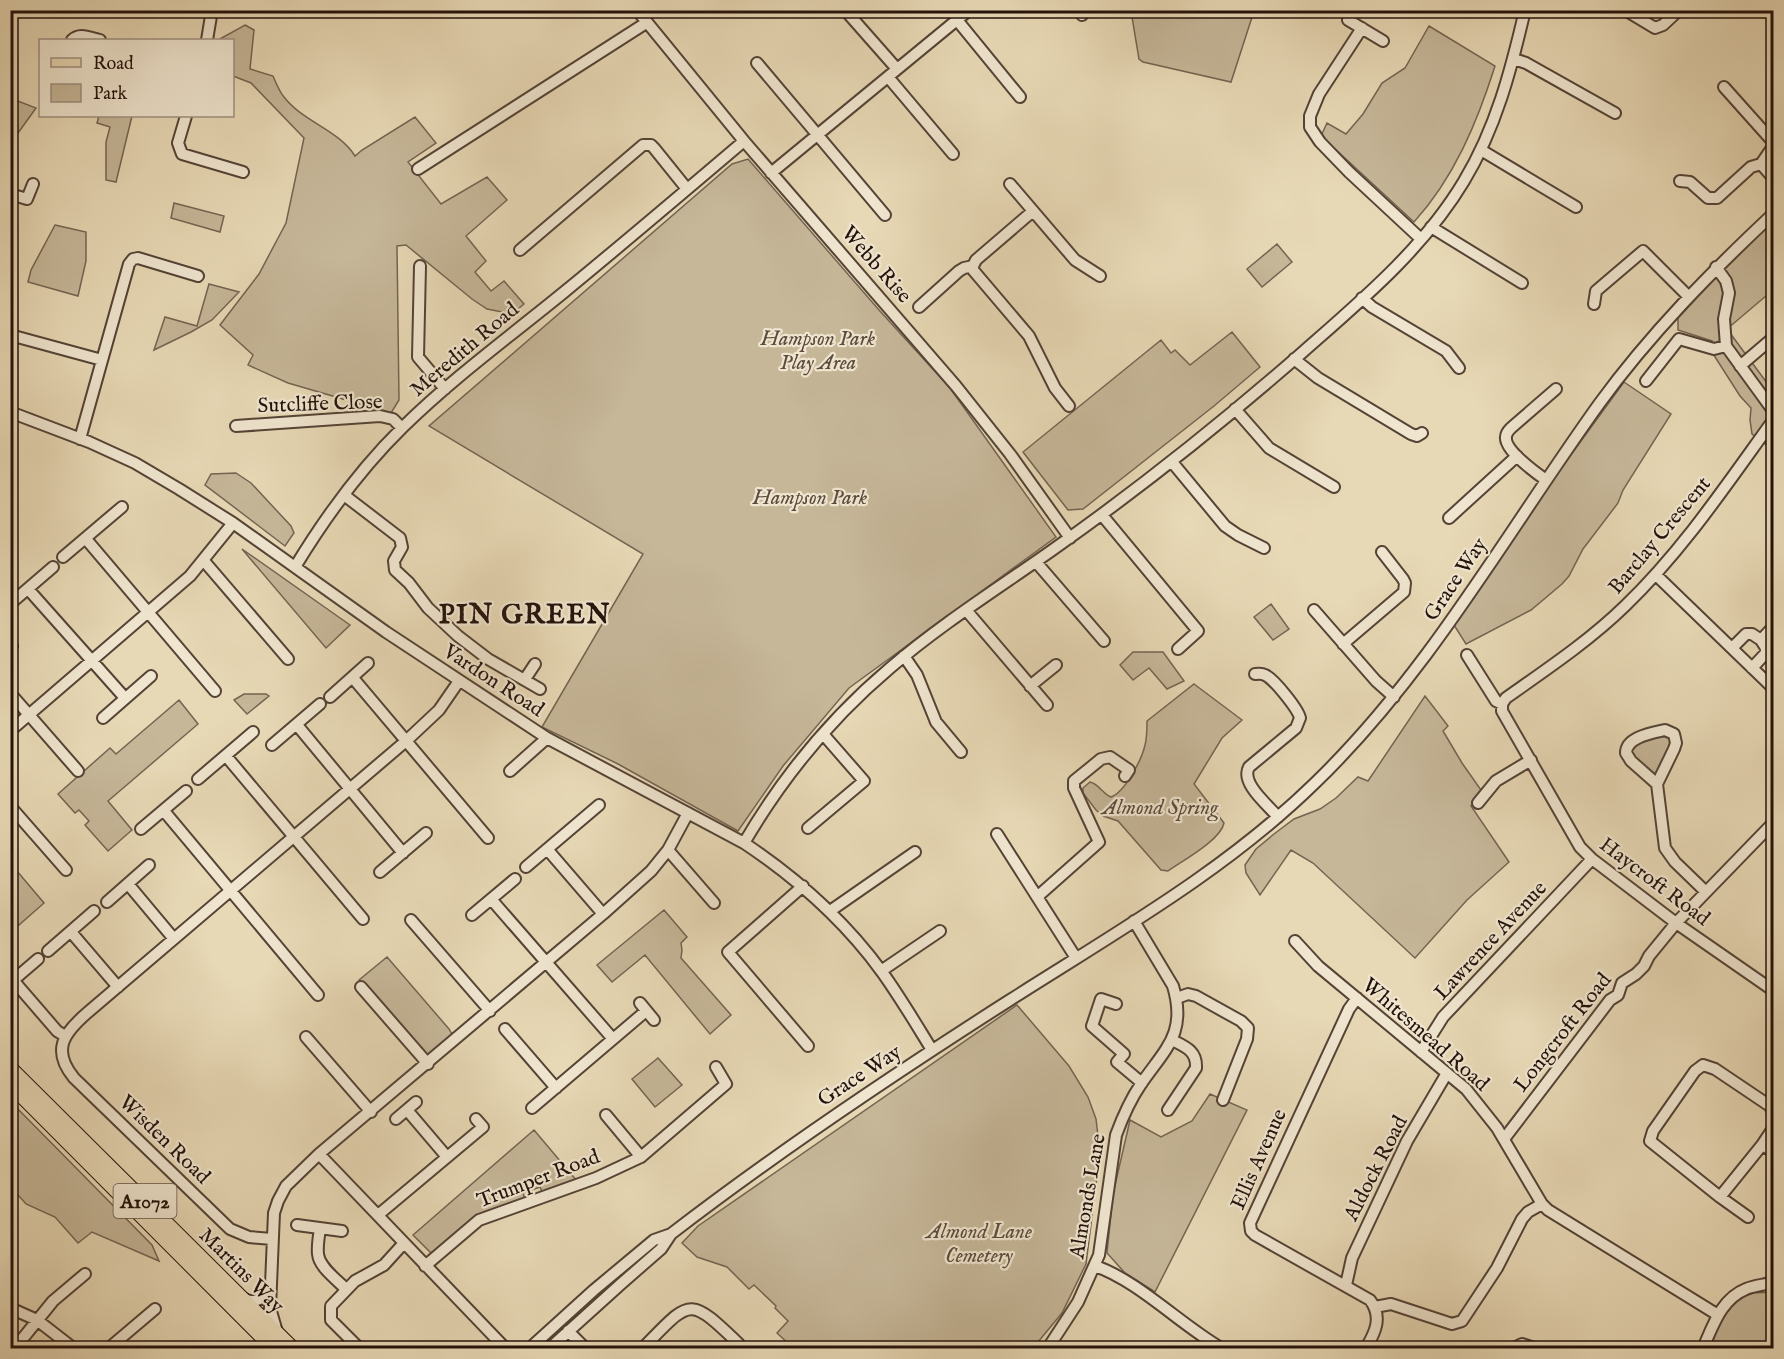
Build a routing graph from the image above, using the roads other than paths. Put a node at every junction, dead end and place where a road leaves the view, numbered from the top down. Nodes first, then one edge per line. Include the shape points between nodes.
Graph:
1 (637, 10) edge
2 (845, 10) edge
3 (1525, 10) edge
4 (1625, 10) edge
5 (1679, 10) edge
6 (212, 11) edge
7 (963, 14) edge
8 (1348, 20) dead end
9 (646, 23) junction
10 (1362, 28) junction
11 (73, 39) edge
12 (96, 39) edge
13 (207, 39) edge
14 (1383, 41) dead end
15 (1514, 59) junction
16 (756, 63) dead end
17 (897, 69) junction
18 (888, 77) junction
19 (1724, 87) dead end
20 (1020, 97) dead end
21 (1615, 113) dead end
22 (186, 117) edge
23 (817, 135) junction
24 (744, 141) junction
25 (1773, 144) edge
26 (1481, 150) junction
27 (953, 154) dead end
28 (1761, 164) junction
29 (418, 169) dead end
30 (243, 172) dead end
31 (771, 173) junction
32 (1773, 178) edge
33 (1680, 181) dead end
34 (33, 184) dead end
35 (1010, 184) dead end
36 (687, 189) junction
37 (10, 194) edge
38 (1576, 207) dead end
39 (1033, 211) junction
40 (1773, 213) edge
41 (885, 215) dead end
42 (1431, 227) junction
43 (1421, 239) junction
44 (520, 250) dead end
45 (420, 266) dead end
46 (973, 266) junction
47 (1716, 267) junction
48 (198, 276) dead end
49 (1100, 276) dead end
50 (1522, 283) dead end
51 (1688, 297) junction
52 (1362, 298) junction
53 (1594, 304) dead end
54 (919, 307) dead end
55 (10, 334) edge
56 (1773, 337) edge
57 (1726, 346) junction
58 (1294, 359) junction
59 (102, 360) junction
60 (1740, 366) junction
61 (1459, 368) dead end
62 (1646, 381) dead end
63 (445, 388) junction
64 (1556, 389) dead end
65 (1068, 406) dead end
66 (1235, 409) junction
67 (10, 412) edge
68 (1773, 412) edge
69 (1773, 419) edge
70 (237, 426) dead end
71 (402, 428) junction
72 (1422, 433) dead end
73 (80, 439) junction
74 (1517, 456) junction
75 (1172, 462) junction
76 (1546, 480) junction
77 (1335, 488) dead end
78 (344, 495) junction
79 (122, 507) dead end
80 (1102, 514) junction
81 (1449, 518) dead end
82 (233, 523) junction
83 (1070, 538) junction
84 (86, 539) junction
85 (1264, 548) dead end
86 (1382, 552) dead end
87 (63, 558) dead end
88 (204, 561) junction
89 (1036, 562) junction
90 (53, 567) dead end
91 (295, 567) junction
92 (1656, 575) junction
93 (28, 589) junction
94 (10, 604) edge
95 (966, 610) junction
96 (1314, 610) dead end
97 (148, 613) junction
98 (1773, 626) edge
99 (1761, 640) junction
100 (1104, 641) dead end
101 (1343, 644) junction
102 (1732, 648) junction
103 (1178, 649) dead end
104 (1467, 655) dead end
105 (904, 656) junction
106 (288, 659) dead end
107 (91, 661) junction
108 (368, 663) dead end
109 (535, 664) dead end
110 (1056, 665) dead end
111 (1752, 668) junction
112 (1255, 674) dead end
113 (152, 676) dead end
114 (353, 678) junction
115 (525, 679) junction
116 (459, 681) junction
117 (1030, 686) junction
118 (540, 689) dead end
119 (1773, 689) edge
120 (215, 691) dead end
121 (10, 693) edge
122 (330, 697) dead end
123 (1394, 697) junction
124 (125, 698) junction
125 (1502, 704) junction
126 (320, 705) dead end
127 (1047, 705) dead end
128 (29, 715) junction
129 (103, 718) dead end
130 (297, 725) junction
131 (10, 731) edge
132 (253, 732) dead end
133 (823, 734) junction
134 (548, 738) junction
135 (406, 741) junction
136 (272, 745) dead end
137 (961, 752) dead end
138 (226, 756) junction
139 (1531, 760) junction
140 (1129, 769) dead end
141 (78, 771) dead end
142 (510, 771) dead end
143 (198, 779) dead end
144 (1657, 784) junction
145 (350, 789) junction
146 (186, 791) dead end
147 (1478, 803) dead end
148 (599, 805) dead end
149 (10, 806) edge
150 (164, 811) junction
151 (688, 813) junction
152 (1278, 817) junction
153 (1773, 822) edge
154 (808, 828) dead end
155 (141, 829) dead end
156 (426, 834) dead end
157 (997, 834) dead end
158 (294, 837) junction
159 (488, 838) dead end
160 (744, 843) junction
161 (547, 849) junction
162 (668, 850) junction
163 (915, 852) dead end
164 (403, 853) junction
165 (1592, 860) junction
166 (149, 865) dead end
167 (526, 867) dead end
168 (66, 870) dead end
169 (381, 873) dead end
170 (515, 879) dead end
171 (128, 884) junction
172 (803, 886) junction
173 (231, 891) junction
174 (1706, 892) junction
175 (1037, 897) junction
176 (491, 899) junction
177 (107, 902) dead end
178 (714, 903) dead end
179 (94, 911) dead end
180 (830, 911) junction
181 (603, 914) junction
182 (472, 915) dead end
183 (363, 919) dead end
184 (411, 920) dead end
185 (1134, 921) junction
186 (1676, 923) junction
187 (940, 931) dead end
188 (70, 932) junction
189 (174, 939) junction
190 (1295, 942) dead end
191 (48, 951) dead end
192 (1077, 958) junction
193 (38, 959) dead end
194 (547, 962) junction
195 (881, 971) junction
196 (12, 982) edge
197 (118, 987) junction
198 (361, 987) dead end
199 (1773, 992) edge
200 (318, 995) dead end
201 (1177, 998) junction
202 (1357, 998) junction
203 (1116, 1004) dead end
204 (490, 1011) junction
205 (654, 1020) dead end
206 (506, 1029) dead end
207 (65, 1036) junction
208 (306, 1037) dead end
209 (613, 1040) junction
210 (1172, 1040) junction
211 (807, 1046) dead end
212 (932, 1050) junction
213 (1421, 1052) junction
214 (428, 1064) junction
215 (716, 1066) dead end
216 (10, 1068) edge
217 (1447, 1073) junction
218 (1142, 1083) junction
219 (10, 1084) edge
220 (556, 1088) junction
221 (1223, 1100) dead end
222 (532, 1108) dead end
223 (1168, 1110) dead end
224 (371, 1112) junction
225 (1773, 1114) edge
226 (606, 1115) dead end
227 (396, 1119) dead end
228 (476, 1119) dead end
229 (1773, 1127) edge
230 (1503, 1139) junction
231 (1762, 1145) junction
232 (1773, 1152) edge
233 (320, 1154) junction
234 (447, 1157) junction
235 (641, 1157) junction
236 (1720, 1197) junction
237 (1542, 1204) junction
238 (378, 1215) junction
239 (1748, 1217) dead end
240 (297, 1225) dead end
241 (320, 1228) junction
242 (342, 1231) dead end
243 (671, 1234) junction
244 (272, 1239) junction
245 (404, 1243) junction
246 (425, 1266) junction
247 (1095, 1266) junction
248 (85, 1274) dead end
249 (1773, 1282) edge
250 (1346, 1285) junction
251 (346, 1289) junction
252 (270, 1295) junction
253 (241, 1298) junction
254 (1375, 1307) junction
255 (10, 1308) edge
256 (155, 1309) dead end
257 (1718, 1315) junction
258 (37, 1320) junction
259 (567, 1331) junction
260 (276, 1342) edge
261 (739, 1344) dead end
262 (15, 1348) edge
263 (73, 1348) edge
264 (109, 1348) edge
265 (292, 1348) edge
266 (359, 1348) edge
267 (505, 1348) edge
268 (530, 1348) edge
269 (550, 1348) edge
270 (585, 1348) edge
271 (643, 1348) edge
272 (1048, 1348) edge
273 (1221, 1348) edge
274 (1366, 1348) edge
275 (1514, 1348) edge
276 (1534, 1348) edge
277 (1703, 1348) edge

1 - 9 street, Webb Rise
2 - 17 street
3 - 15 street
4 - 5 street via 1655,28
6 - 13 street
7 - 17 street
7 - 20 street
8 - 10 street
9 - 24 street, Webb Rise
9 - 29 street
10 - 14 street
10 - 43 street via 1319,94 1310,127 1349,172
11 - 12 street
15 - 21 street
15 - 26 street
16 - 23 street
17 - 18 street
18 - 23 street
18 - 27 street
19 - 25 street
22 - 30 street via 178,143 180,152
23 - 31 street
23 - 41 street
24 - 31 street, Webb Rise
24 - 36 street, Meredith Road
25 - 28 street
26 - 38 street
26 - 42 street
28 - 32 street
28 - 33 street via 1751,167 1717,198 1708,198 1690,182
31 - 83 street, Webb Rise via 962,394
34 - 37 street via 27,199
35 - 39 street
36 - 44 street via 651,145 643,146
36 - 63 street, Meredith Road
39 - 46 street
39 - 49 street via 1078,263
40 - 47 street, Grace Way
42 - 43 street
42 - 50 street
43 - 52 street
45 - 63 street via 418,357
46 - 54 street via 959,271
46 - 65 street via 1029,336
47 - 51 street, Grace Way
47 - 57 street via 1729,293 1724,319
48 - 59 street via 133,259
51 - 53 street via 1643,251 1596,291
51 - 76 street, Grace Way via 1602,400
52 - 58 street
52 - 61 street via 1446,351
55 - 59 street
56 - 60 street
57 - 60 street
57 - 62 street via 1714,349 1679,339
58 - 66 street
58 - 72 street via 1318,378 1411,434
59 - 73 street
60 - 68 street
63 - 71 street, Meredith Road
64 - 74 street via 1509,430 1507,443
66 - 75 street
66 - 77 street via 1269,448
67 - 73 street, Vardon Road
69 - 92 street, Barclay Crescent via 1699,524
70 - 71 street, Sutcliffe Close via 380,416 393,419
71 - 78 street, Meredith Road
73 - 82 street, Vardon Road via 135,463
74 - 76 street
74 - 81 street, Grace Way
75 - 80 street
75 - 85 street via 1225,526
76 - 123 street, Grace Way via 1440,637
78 - 91 street, Meredith Road
78 - 115 street via 400,538 402,547 394,561 395,570 428,608 488,659
79 - 84 street
80 - 83 street
80 - 103 street via 1198,631
82 - 88 street
82 - 91 street, Vardon Road
83 - 89 street
84 - 87 street
84 - 97 street
86 - 101 street, Grace Way via 1403,579 1404,592
88 - 97 street
88 - 106 street via 271,631
89 - 95 street
89 - 100 street
90 - 93 street
91 - 116 street, Vardon Road
92 - 102 street
92 - 125 street, Barclay Crescent via 1588,640
93 - 94 street
93 - 107 street
95 - 105 street
95 - 117 street
96 - 101 street
97 - 107 street
97 - 120 street
98 - 99 street
99 - 102 street via 1752,633 1746,634
99 - 111 street via 1766,653
101 - 123 street
102 - 111 street
104 - 125 street, Haycroft Road via 1496,701
105 - 133 street via 859,695
105 - 137 street via 917,675 936,722
107 - 124 street
107 - 128 street
108 - 114 street
109 - 115 street
110 - 117 street
111 - 119 street
112 - 152 street via 1269,678 1299,715 1296,728 1249,766 1246,773 1248,783
113 - 124 street
114 - 122 street
114 - 135 street
115 - 118 street
116 - 134 street, Vardon Road
116 - 135 street via 439,710
117 - 127 street
121 - 128 street
123 - 152 street, Grace Way via 1337,762
124 - 129 street
125 - 139 street, Haycroft Road via 1502,711
126 - 130 street
128 - 131 street
128 - 141 street
130 - 136 street
130 - 145 street
132 - 138 street
133 - 154 street via 864,781
133 - 160 street
134 - 142 street
134 - 151 street, Vardon Road
135 - 145 street
135 - 159 street
138 - 143 street
138 - 158 street
139 - 147 street via 1496,781
139 - 165 street, Haycroft Road via 1572,835
140 - 175 street via 1110,757 1101,759 1074,781 1099,842
144 - 144 street via 1631,761 1626,750 1632,741 1665,730 1674,734 1676,743
144 - 174 street via 1665,848
145 - 158 street
145 - 164 street
146 - 150 street
148 - 161 street
149 - 168 street via 43,853
150 - 155 street
150 - 173 street
151 - 160 street, Vardon Road
151 - 162 street
152 - 185 street, Grace Way via 1210,871
153 - 174 street, Longcroft Road
156 - 164 street
157 - 175 street
158 - 173 street
158 - 183 street via 343,905
160 - 172 street, Vardon Road
161 - 167 street
161 - 181 street
162 - 178 street
162 - 181 street via 651,871
163 - 180 street
164 - 169 street
165 - 186 street, Haycroft Road
165 - 213 street, Lawrence Avenue via 1443,1017
166 - 171 street
170 - 176 street
171 - 177 street
171 - 189 street
172 - 180 street, Vardon Road
172 - 211 street via 728,952
173 - 189 street
173 - 200 street via 294,976
174 - 186 street, Longcroft Road
175 - 192 street
176 - 182 street
176 - 194 street
179 - 188 street
180 - 195 street, Vardon Road
181 - 194 street
184 - 204 street via 424,943
185 - 192 street, Grace Way
185 - 201 street, Almonds Lane via 1170,978
186 - 199 street, Haycroft Road
186 - 230 street, Longcroft Road via 1636,975 1622,983 1618,995 1610,1000
187 - 195 street
188 - 191 street
188 - 197 street
189 - 197 street
190 - 202 street, Whitesmead Road
192 - 212 street, Grace Way
193 - 196 street
194 - 204 street
194 - 209 street
195 - 212 street, Vardon Road
196 - 207 street
197 - 207 street
198 - 214 street
201 - 210 street, Almonds Lane
201 - 221 street via 1196,996 1248,1028
202 - 213 street, Whitesmead Road
202 - 250 street, Ellis Avenue via 1250,1223 1255,1235
203 - 218 street via 1101,999 1092,1026 1124,1054 1117,1062
204 - 214 street
205 - 209 street via 643,1007
206 - 220 street
207 - 244 street, Wisden Road via 63,1060 74,1078 230,1229 249,1237
208 - 224 street
209 - 220 street
210 - 218 street, Almonds Lane
210 - 223 street via 1193,1053 1196,1068
212 - 243 street, Grace Way via 756,1169
213 - 217 street, Whitesmead Road
214 - 224 street
215 - 235 street, Trumper Road via 726,1084
216 - 253 main road, Martins Way / A1072
217 - 230 street, Whitesmead Road via 1472,1096
217 - 250 street, Aldock Road via 1407,1141 1352,1258
218 - 247 street, Almonds Lane via 1116,1135
219 - 260 main road, Martins Way / A1072
220 - 222 street
224 - 233 street
225 - 236 street via 1770,1106 1703,1065 1653,1131 1650,1141
226 - 235 street, Trumper Road
227 - 234 street via 411,1106
228 - 234 street via 483,1126
229 - 231 street
230 - 237 street, Whitesmead Road
231 - 232 street
231 - 236 street
233 - 238 street
233 - 244 street via 282,1191 274,1212
234 - 238 street
235 - 246 street, Trumper Road via 596,1178 479,1220
236 - 239 street
237 - 254 street via 1522,1219 1497,1268 1462,1321 1452,1324 1391,1304
237 - 257 street, Whitesmead Road
238 - 245 street
240 - 241 street
241 - 242 street
241 - 251 street via 319,1258
243 - 259 street, Grace Way via 661,1249
243 - 268 street, Grace Way via 654,1240
244 - 252 street
245 - 246 street
245 - 251 street via 384,1264
246 - 267 street
247 - 272 street, Almonds Lane via 1078,1302
247 - 273 street via 1125,1281
248 - 258 street via 73,1279
249 - 257 street via 1740,1292 1725,1303
250 - 254 street, Ellis Avenue
251 - 266 street via 331,1306 330,1316
252 - 253 street via 252,1302
252 - 260 street
253 - 260 main road, Martins Way / A1072
254 - 274 street via 1377,1324
255 - 258 street
256 - 264 street
257 - 277 street
258 - 262 street
258 - 263 street
259 - 269 street, Grace Way
259 - 270 street
260 - 265 main road, Martins Way / A1072
261 - 271 street via 706,1313 689,1309 677,1314
275 - 276 street via 1522,1344

